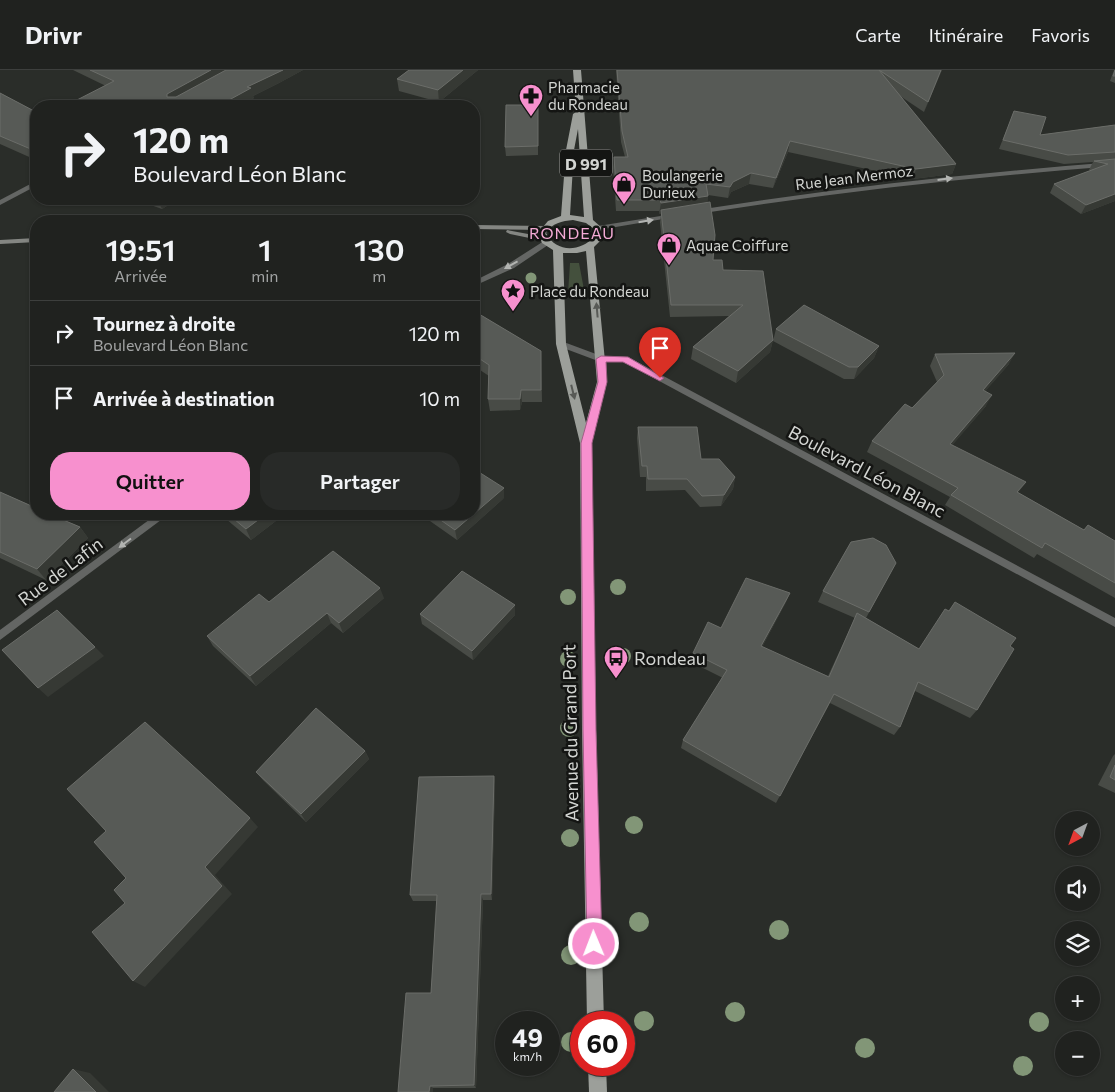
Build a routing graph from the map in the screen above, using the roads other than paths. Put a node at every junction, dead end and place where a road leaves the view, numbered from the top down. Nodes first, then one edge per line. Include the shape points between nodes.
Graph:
1 (577, 70) edge
2 (579, 105) junction
3 (1115, 164) edge
4 (30, 186) edge
5 (0, 203) edge
6 (688, 214) edge
7 (679, 215) edge
8 (565, 218) junction
9 (589, 221) junction
10 (480, 227) edge
11 (487, 227) junction
12 (544, 228) junction
13 (598, 228) junction
14 (30, 240) edge
15 (546, 241) junction
16 (0, 242) edge
17 (590, 246) junction
18 (558, 249) junction
19 (480, 281) edge
20 (561, 344) junction
21 (601, 359) junction
22 (586, 443) junction
23 (156, 520) edge
24 (1115, 624) edge
25 (0, 636) edge
26 (596, 1011) edge
27 (598, 1076) edge
28 (598, 1092) edge

1 - 2 main road, D 991
2 - 8 main road, D 991 via 570,150
2 - 9 main road, D 991
6 -> 3 street, Rue Jean Mermoz via 765,201 996,173
4 - 5 street
13 -> 7 street
8 - 9 main road
8 - 12 main road
9 - 13 main road
10 - 11 street
11 - 12 street
11 - 15 street
12 - 15 main road via 542,233
13 - 17 main road via 599,238
14 - 16 street
15 - 18 main road
15 -> 19 street via 511,266
17 - 18 main road via 575,251
21 -> 17 main road
18 - 20 main road
20 - 21 street, Boulevard Léon Blanc
20 -> 22 main road, Avenue du Grand Port
21 - 22 main road, Avenue du Grand Port via 602,382
21 - 24 street, Boulevard Léon Blanc via 624,359
22 - 26 main road, Avenue du Grand Port
23 -> 25 street, Rue de Lafin
27 - 28 main road

